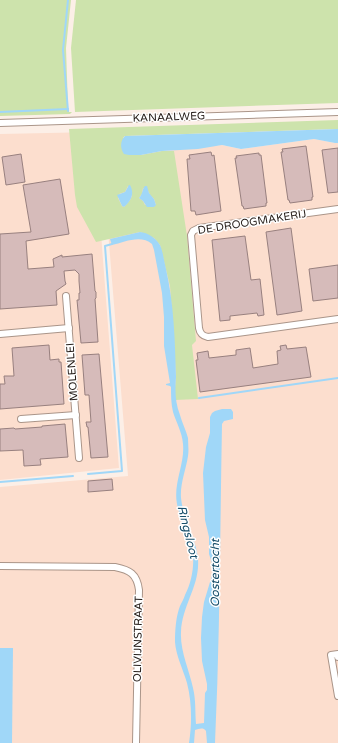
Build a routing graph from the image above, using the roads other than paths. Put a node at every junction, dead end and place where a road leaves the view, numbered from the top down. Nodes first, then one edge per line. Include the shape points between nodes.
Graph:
1 (338, 112) edge
2 (0, 123) edge
3 (338, 209) edge
4 (66, 296) dead end
5 (338, 319) edge
6 (69, 328) junction
7 (0, 334) edge
8 (76, 415) junction
9 (21, 419) dead end
10 (79, 458) dead end
11 (0, 566) edge
12 (338, 657) edge
13 (336, 673) edge
14 (338, 696) edge
15 (136, 743) edge

1 - 2 street, KANAALWEG
3 - 5 street, DE DROOGMAKERIJ via 199,228 191,235 199,328 204,336
4 - 6 street, MOLENLEI
6 - 7 street, MOLENLEI
6 - 8 street, MOLENLEI
8 - 9 street, MOLENLEI
8 - 10 street, MOLENLEI
11 - 15 street, OLIVIJNSTRAAT via 115,568 128,570 134,576 139,590
12 - 13 street via 338,654 331,655
13 - 14 street

